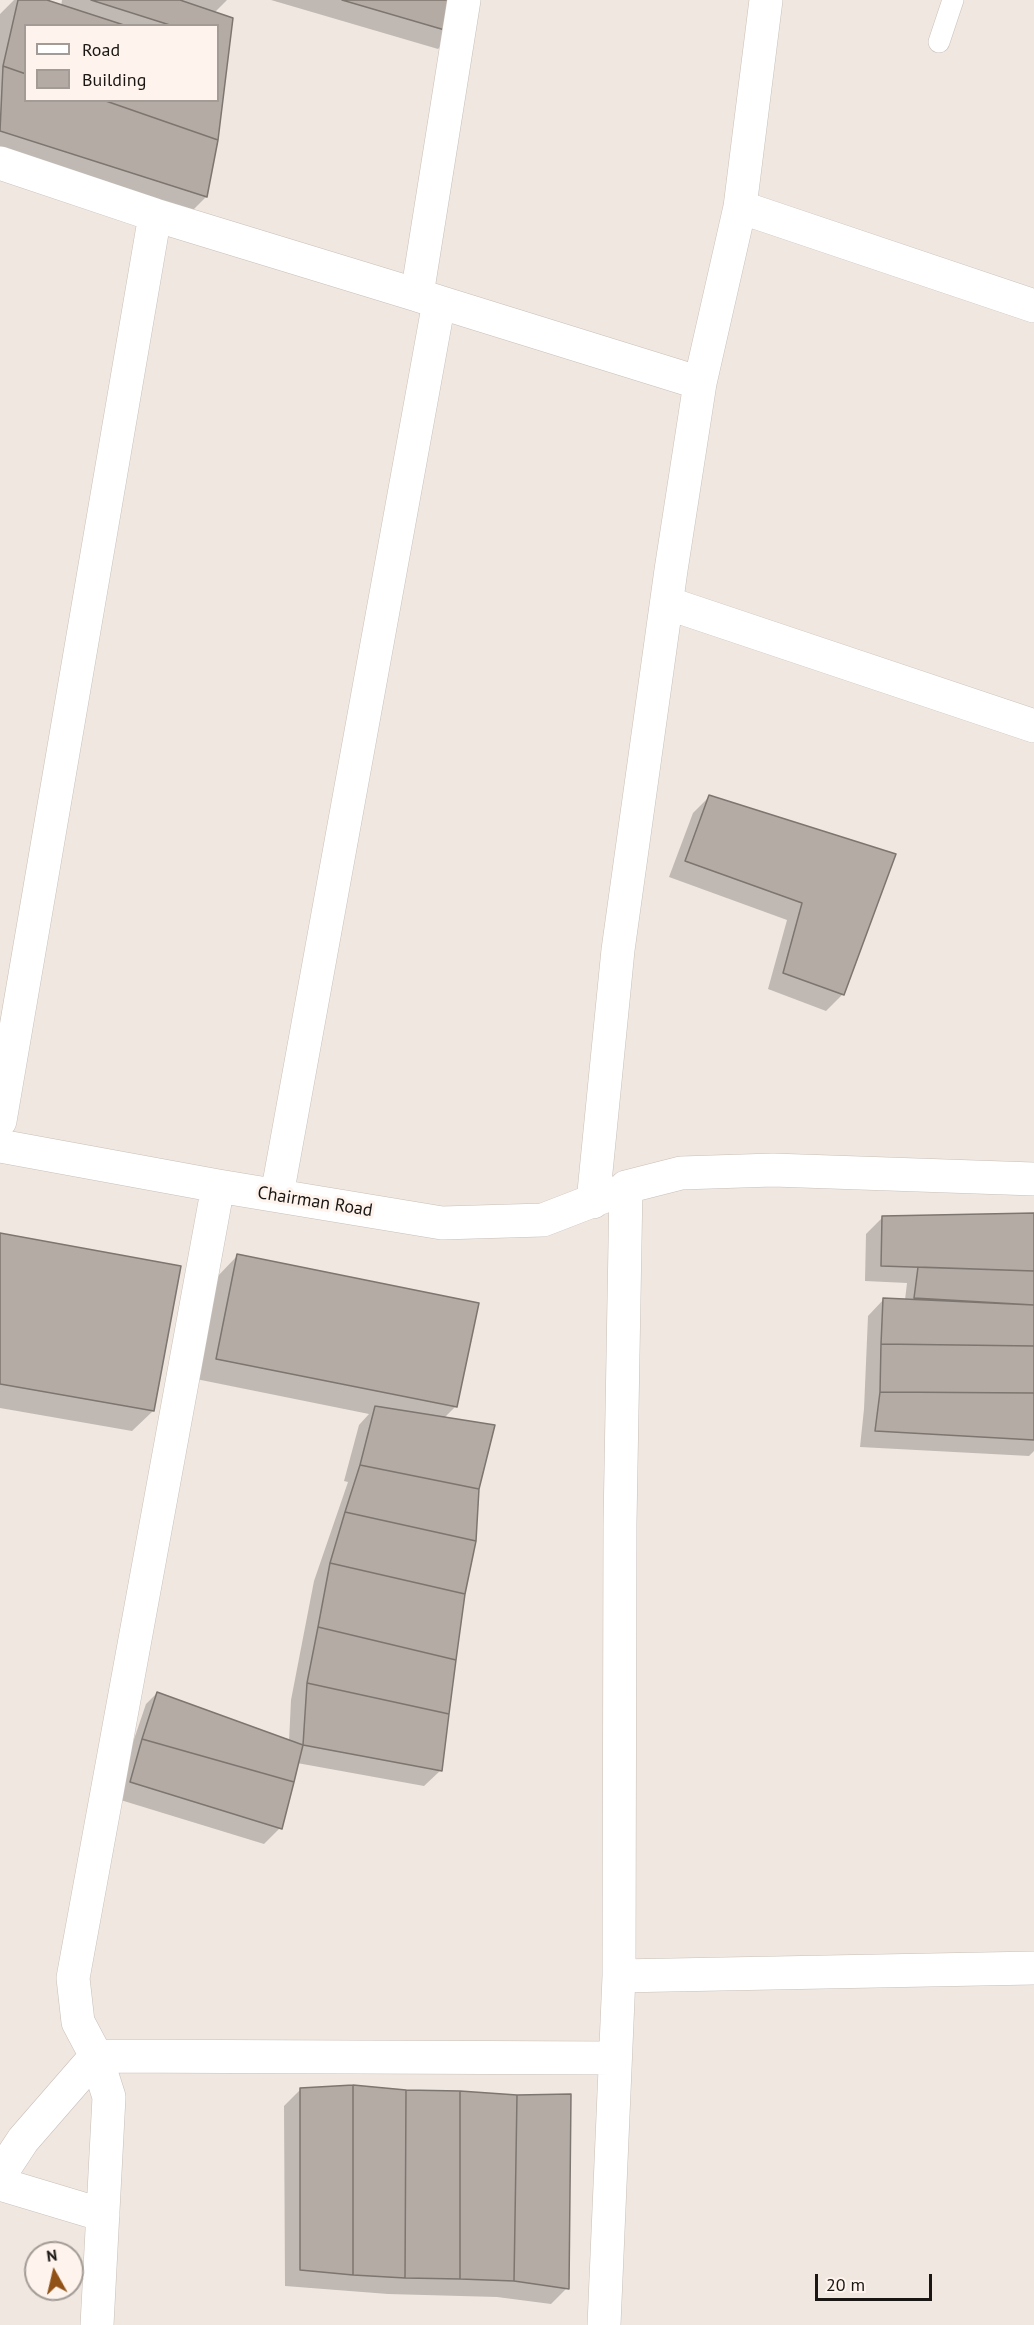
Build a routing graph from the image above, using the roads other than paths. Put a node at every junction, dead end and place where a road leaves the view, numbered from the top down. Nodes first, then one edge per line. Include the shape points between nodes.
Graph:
1 (464, 0) edge
2 (766, 0) edge
3 (953, 0) edge
4 (939, 42) dead end
5 (0, 163) edge
6 (741, 207) junction
7 (155, 215) junction
8 (428, 298) junction
9 (1034, 306) edge
10 (700, 383) junction
11 (667, 603) junction
12 (1034, 726) edge
13 (0, 1121) edge
14 (0, 1146) edge
15 (1034, 1179) edge
16 (218, 1186) junction
17 (626, 1187) junction
18 (277, 1195) junction
19 (593, 1202) junction
20 (1034, 1968) edge
21 (619, 1976) junction
22 (96, 2056) junction
23 (615, 2058) junction
24 (0, 2175) edge
25 (0, 2184) edge
26 (104, 2215) junction
27 (97, 2325) edge
28 (604, 2325) edge

1 - 8 street
2 - 6 street
3 - 4 lane
5 - 7 street
6 - 9 street
6 - 10 street
7 - 8 street
7 - 13 street
8 - 10 street
8 - 18 street
10 - 11 street
11 - 12 street
11 - 19 street via 618,950
14 - 16 street, Chairman Road
15 - 17 street, Chairman Road via 773,1170 681,1173
16 - 18 street, Chairman Road
16 - 22 street via 73,1978 78,2022
17 - 19 street, Chairman Road
17 - 21 street via 620,1523
18 - 19 street, Chairman Road via 442,1223 543,1220
20 - 21 street
21 - 23 street
22 - 23 street
22 - 24 street via 23,2140
22 - 26 street via 109,2097
23 - 28 street
25 - 26 street
26 - 27 street

